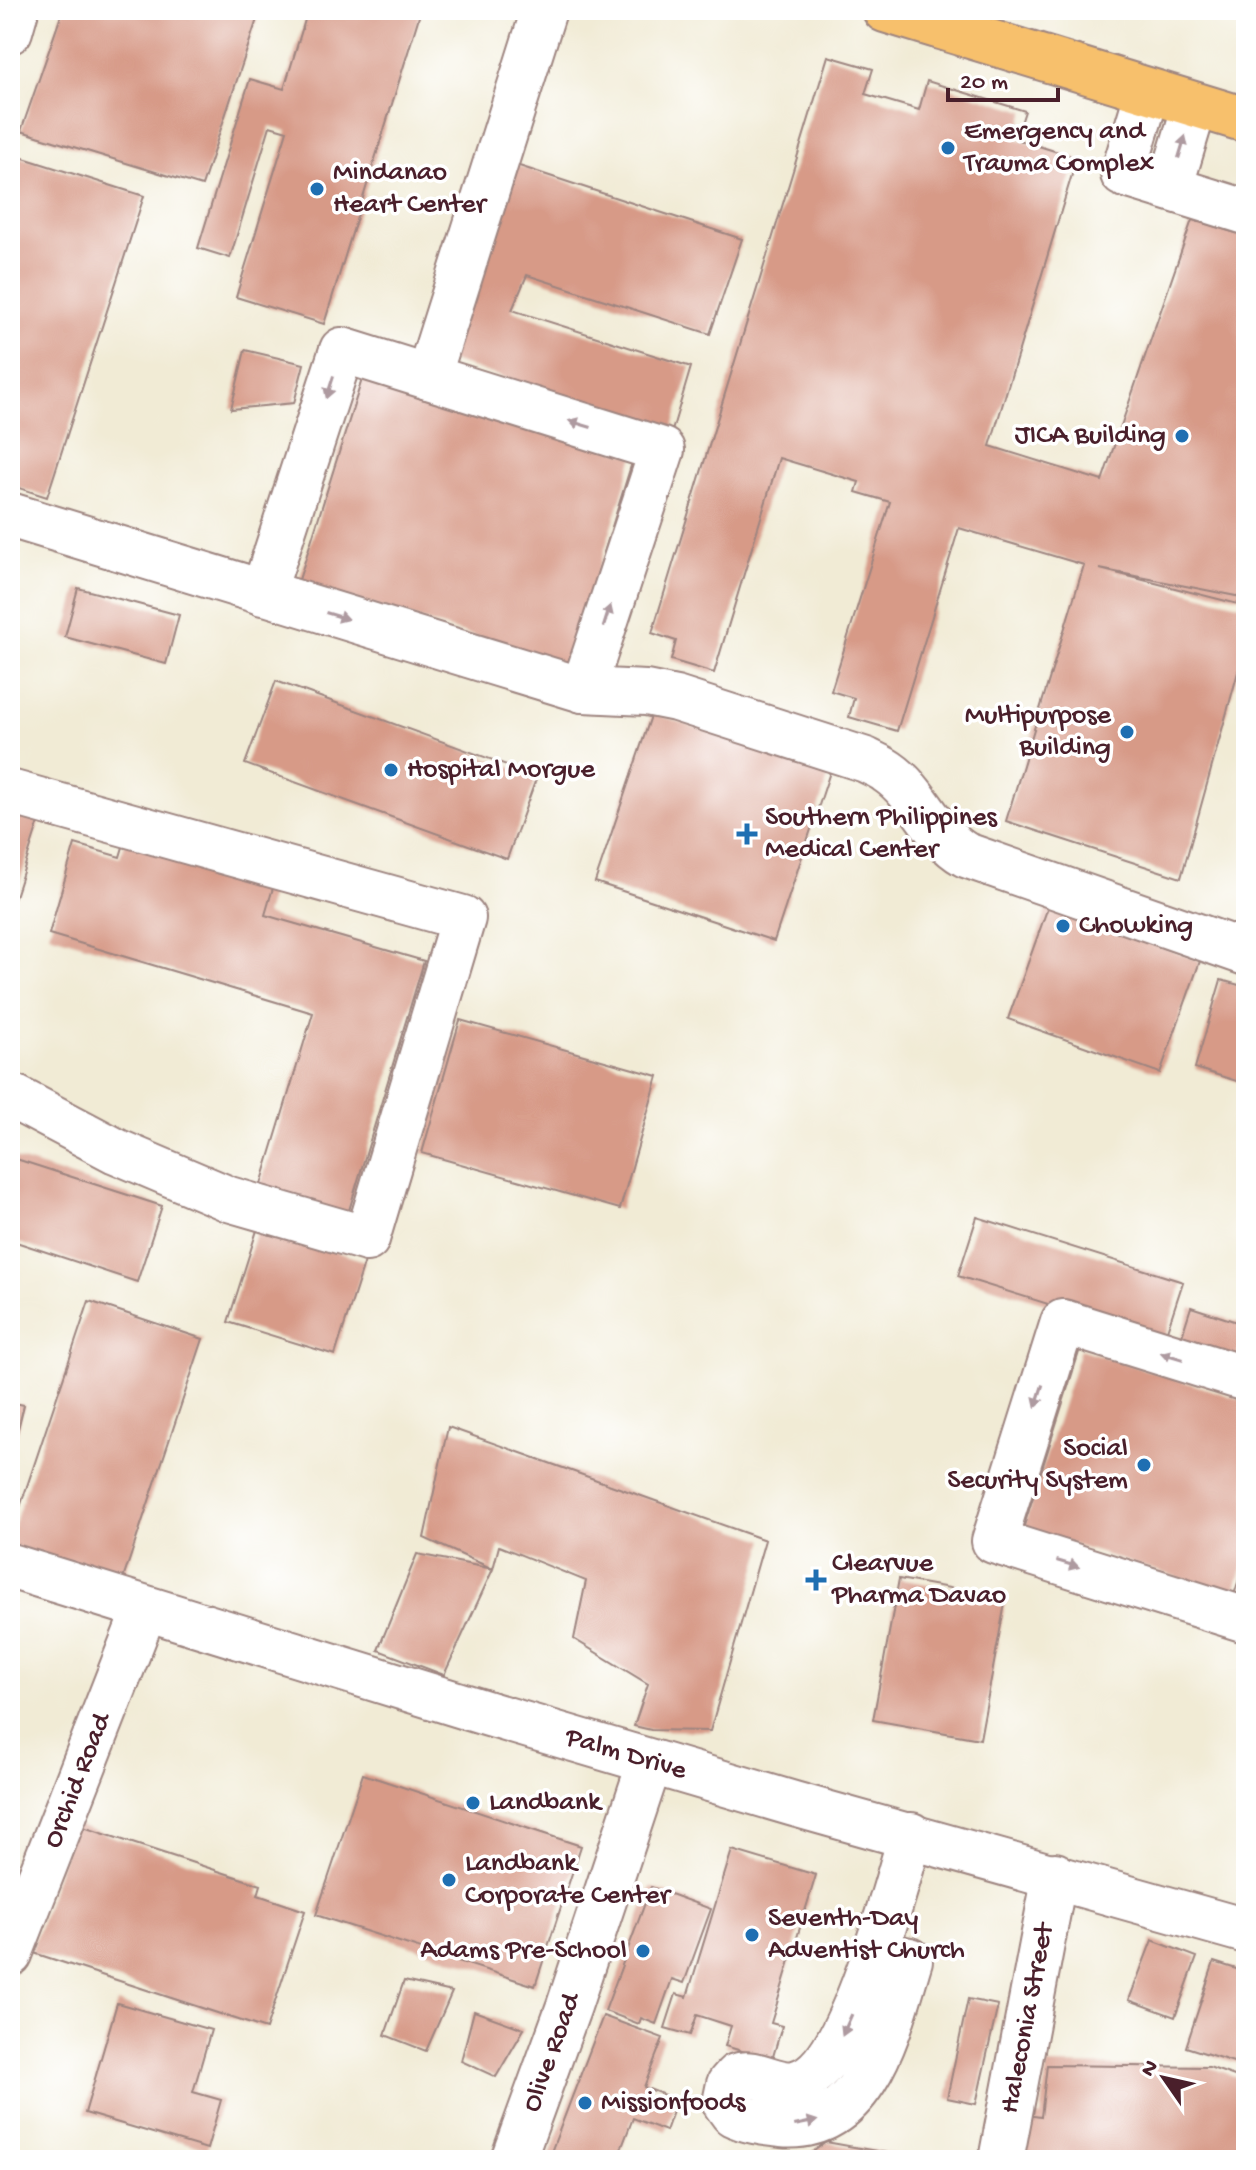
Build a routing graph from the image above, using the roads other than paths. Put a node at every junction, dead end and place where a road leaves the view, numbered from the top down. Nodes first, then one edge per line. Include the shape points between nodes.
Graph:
1 (16, 10) edge
2 (544, 10) edge
3 (885, 10) edge
4 (10, 31) edge
5 (1148, 91) junction
6 (1195, 105) junction
7 (1246, 120) edge
8 (1170, 188) junction
9 (1246, 212) edge
10 (428, 377) junction
11 (10, 515) edge
12 (263, 593) junction
13 (583, 690) junction
14 (10, 792) edge
15 (1246, 953) edge
16 (10, 1095) edge
17 (1246, 1379) edge
18 (10, 1566) edge
19 (145, 1609) junction
20 (1246, 1620) edge
21 (650, 1762) junction
22 (911, 1835) junction
23 (1055, 1875) junction
24 (1246, 1931) edge
25 (10, 1954) edge
26 (892, 1956) dead end
27 (513, 2160) edge
28 (1001, 2160) edge

1 - 4 street
2 - 10 street
3 - 5 main road
5 - 6 main road
5 - 8 street via 1123,174
6 - 7 main road
8 -> 6 street
8 - 9 street
10 -> 12 street via 342,350
13 -> 10 street via 662,450
11 - 12 street
12 -> 13 street
13 - 15 street via 676,699 866,760 906,788 936,831 966,855
14 - 16 street via 463,918 367,1239 229,1199 116,1151
17 -> 20 street via 1063,1322 994,1541
18 - 19 street, Palm Drive
19 - 21 street, Palm Drive
19 - 25 street, Orchid Road
21 - 22 street, Palm Drive
21 - 27 street, Olive Road
22 - 23 street, Palm Drive
22 - 26 street
23 - 24 street, Palm Drive
23 - 28 street, Haleconia Street

